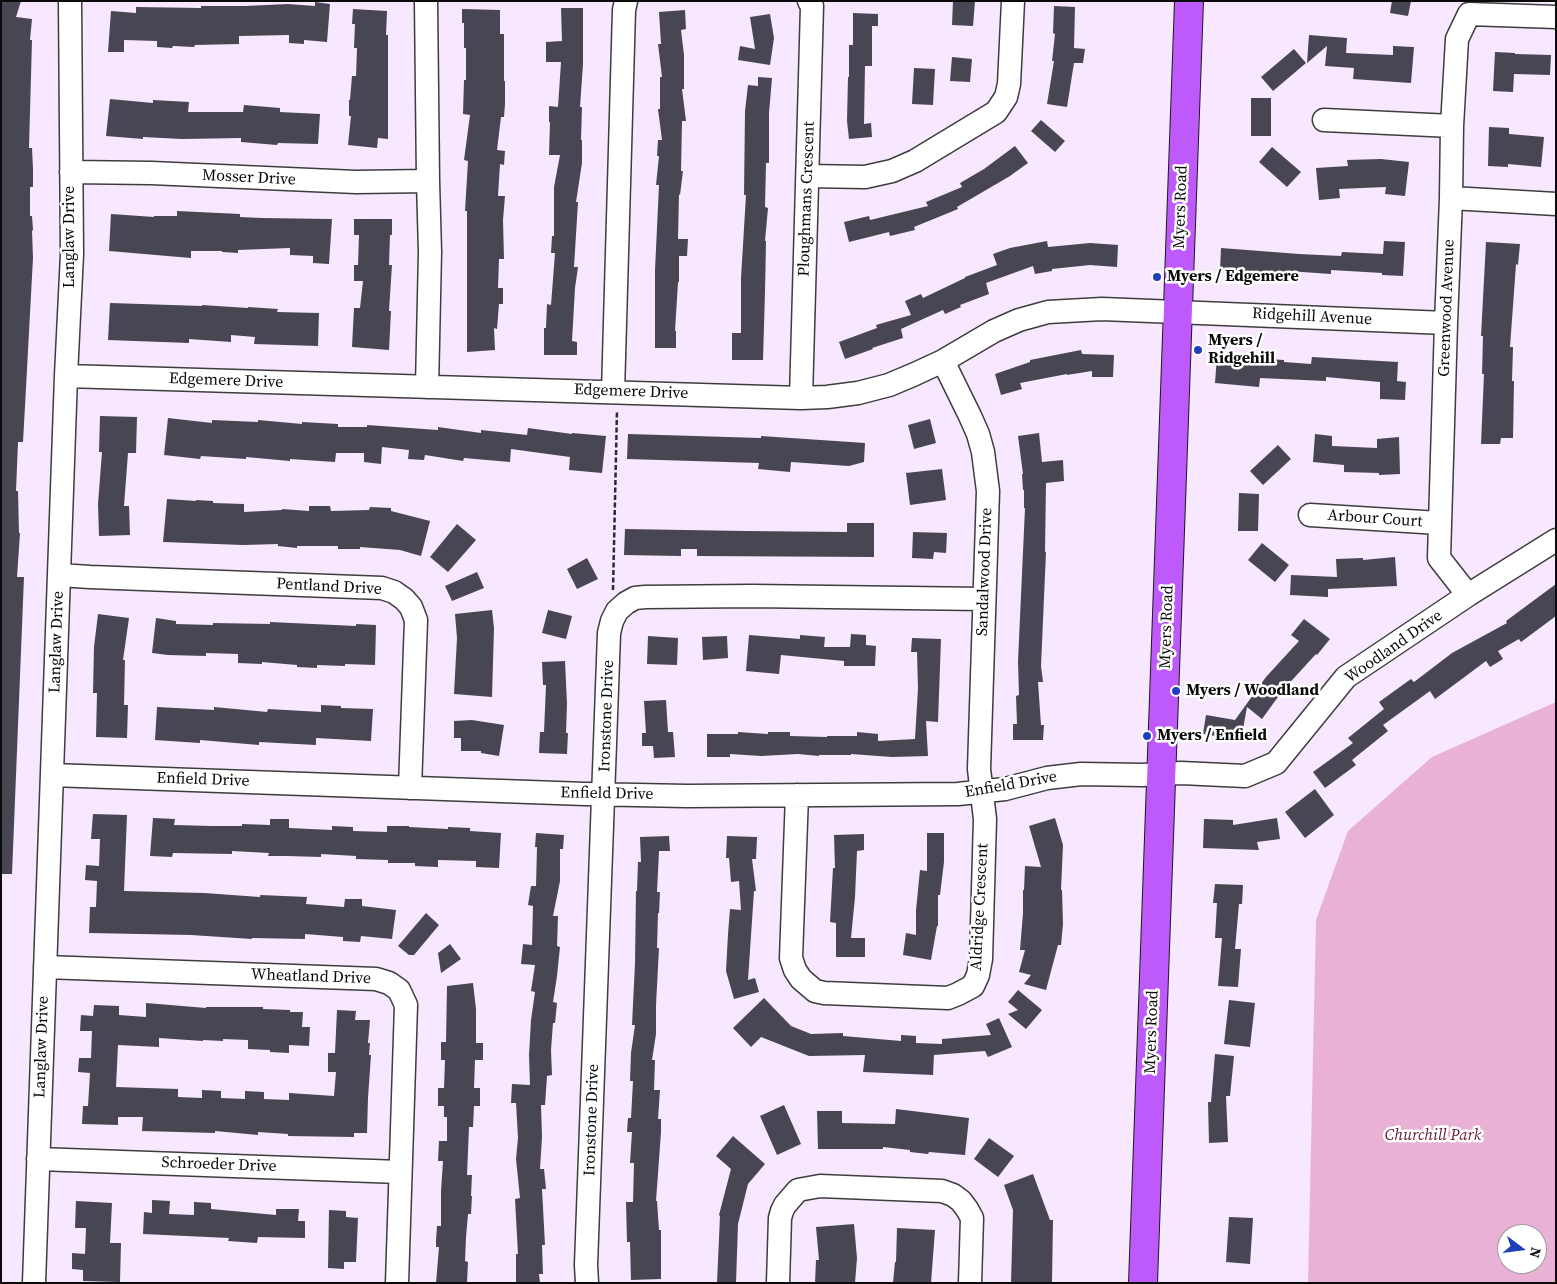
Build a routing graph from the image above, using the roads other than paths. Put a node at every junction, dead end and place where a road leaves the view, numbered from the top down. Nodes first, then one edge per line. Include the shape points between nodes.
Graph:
1 (70, 1) edge
2 (426, 1) edge
3 (626, 1) edge
4 (809, 1) edge
5 (1013, 1) edge
6 (1189, 1) edge
7 (1556, 17) edge
8 (1324, 120) dead end
9 (1452, 126) junction
10 (71, 172) junction
11 (808, 176) junction
12 (428, 181) junction
13 (1451, 198) junction
14 (1556, 204) edge
15 (1178, 312) junction
16 (1446, 323) junction
17 (942, 361) junction
18 (66, 376) junction
19 (427, 387) junction
20 (613, 392) junction
21 (801, 398) junction
22 (1310, 516) dead end
23 (1439, 523) junction
24 (1556, 540) edge
25 (59, 575) junction
26 (1468, 595) junction
27 (984, 599) junction
28 (1161, 774) junction
29 (52, 775) junction
30 (410, 788) junction
31 (982, 792) junction
32 (604, 795) junction
33 (797, 795) junction
34 (46, 967) junction
35 (38, 1158) junction
36 (400, 1172) junction
37 (34, 1283) edge
38 (397, 1283) edge
39 (587, 1283) edge
40 (778, 1283) edge
41 (970, 1283) edge
42 (1143, 1283) edge

1 - 10 street, Langlaw Drive
2 - 12 street
3 - 20 street
4 - 11 street, Ploughmans Crescent via 812,6
5 - 11 street via 1010,84 996,112 915,161 892,171 865,177
6 - 15 main road, Myers Road
7 - 9 street, Greenwood Avenue via 1469,14 1456,39
8 - 9 street
9 - 13 street, Greenwood Avenue
10 - 12 street, Mosser Drive via 356,182
10 - 18 street, Langlaw Drive via 72,254
11 - 21 street, Ploughmans Crescent
12 - 19 street
13 - 14 street
13 - 16 street, Greenwood Avenue
15 - 16 street, Ridgehill Avenue
15 - 17 street, Edgemere Drive via 1092,309 1048,312 994,331
15 - 28 main road, Myers Road
16 - 23 street, Greenwood Avenue
17 - 21 street, Edgemere Drive via 872,390 845,396
17 - 27 street, Sandalwood Drive via 984,452 988,499
18 - 19 street, Edgemere Drive
18 - 25 street, Langlaw Drive
19 - 20 street, Edgemere Drive
20 - 21 street, Edgemere Drive
22 - 23 street, Arbour Court
23 - 26 street, Greenwood Avenue via 1439,558
24 - 26 street, Woodland Drive
25 - 29 street, Langlaw Drive
25 - 30 street, Pentland Drive via 382,588 394,592 411,607 416,620
26 - 28 street, Woodland Drive via 1346,677 1276,762 1245,776
27 - 31 street, Sandalwood Drive via 979,769
27 - 32 street, Ironstone Drive via 634,598 617,611 609,633
28 - 31 street, Enfield Drive via 1063,776
28 - 42 main road, Myers Road
29 - 30 street, Enfield Drive
29 - 34 street, Langlaw Drive
30 - 32 street, Enfield Drive
31 - 33 street, Enfield Drive
31 - 33 street, Aldridge Crescent via 985,819 980,968 973,986 948,998 824,993 815,991 794,970 791,958
32 - 33 street, Enfield Drive
32 - 39 street, Ironstone Drive
34 - 35 street, Langlaw Drive
34 - 36 street, Wheatland Drive via 376,979 389,983 399,990 406,1005
35 - 36 street, Schroeder Drive
35 - 37 street, Langlaw Drive
36 - 38 street, Wheatland Drive
40 - 41 street via 782,1211 798,1190 820,1186 942,1191 953,1195 967,1208 972,1218

